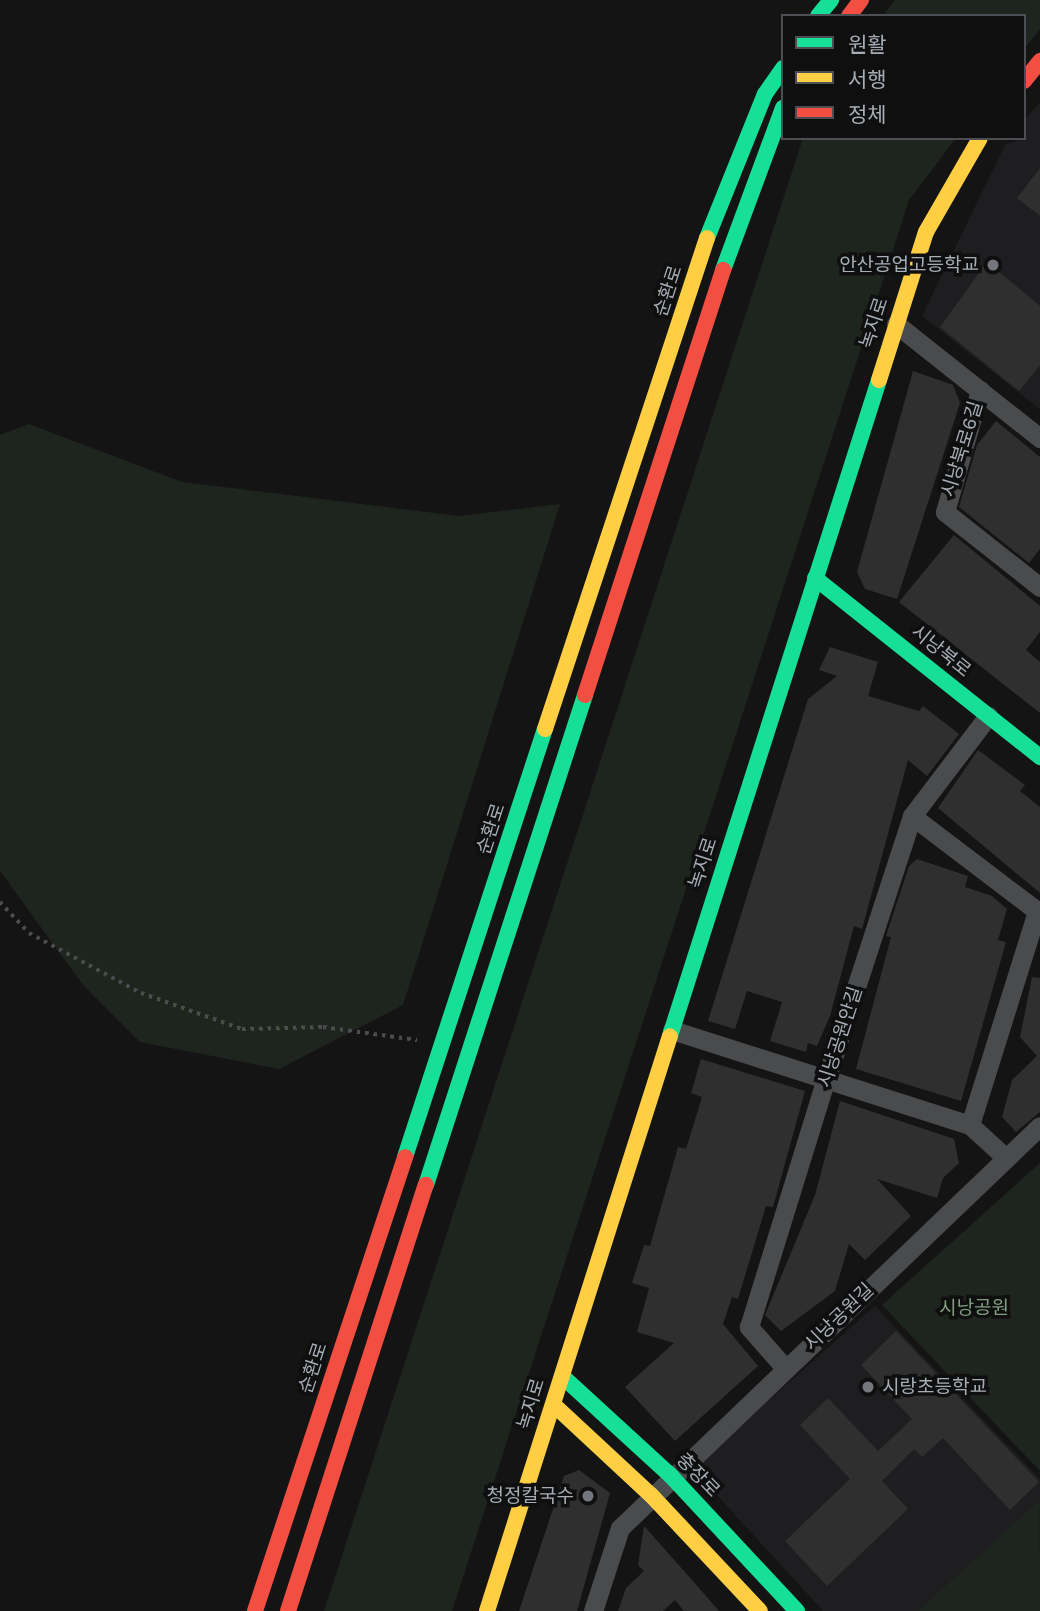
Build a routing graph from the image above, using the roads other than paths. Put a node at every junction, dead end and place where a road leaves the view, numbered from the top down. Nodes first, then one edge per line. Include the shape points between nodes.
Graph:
1 (831, 0) edge
2 (820, 14) edge
3 (1040, 61) edge
4 (781, 71) edge
5 (1026, 78) edge
6 (781, 113) edge
7 (979, 140) edge
8 (896, 324) junction
9 (980, 390) junction
10 (1040, 438) edge
11 (815, 578) junction
12 (1040, 587) edge
13 (988, 716) junction
14 (1040, 757) edge
15 (912, 816) junction
16 (1039, 912) edge
17 (672, 1030) junction
18 (826, 1079) junction
19 (970, 1125) junction
20 (1040, 1126) edge
21 (1006, 1158) junction
22 (785, 1368) junction
23 (562, 1376) junction
24 (554, 1405) junction
25 (671, 1476) junction
26 (651, 1494) junction
27 (255, 1611) edge
28 (288, 1611) edge
29 (487, 1611) edge
30 (594, 1611) edge
31 (760, 1611) edge
32 (797, 1611) edge

1 - 2 street
3 - 5 street
4 - 27 street, 순환로 via 765,94 708,236
6 - 28 street via 742,212
7 - 8 street, 녹지로 via 926,232
8 - 9 street, 시낭북로6길
8 - 11 street, 녹지로
9 - 10 street, 시낭북로6길
9 - 12 street, 시낭북로6길 via 945,512
11 - 13 street, 시낭북로
11 - 17 street, 녹지로
13 - 14 street, 시낭북로
13 - 15 street, 시낭공원안길
15 - 16 street
15 - 18 street, 시낭공원안길
16 - 19 street
17 - 18 street
17 - 23 street, 녹지로
18 - 19 street
18 - 22 street, 시낭공원안길 via 749,1327
19 - 21 street
20 - 21 street, 시낭공원길
21 - 22 street, 시낭공원길
22 - 25 street, 시낭공원길
23 - 24 street, 녹지로
23 - 25 street, 충장로
24 - 26 street
24 - 29 street, 녹지로
25 - 26 street, 시낭공원길
25 - 32 street, 충장로
26 - 30 street, 시낭공원길 via 620,1528
26 - 31 street

